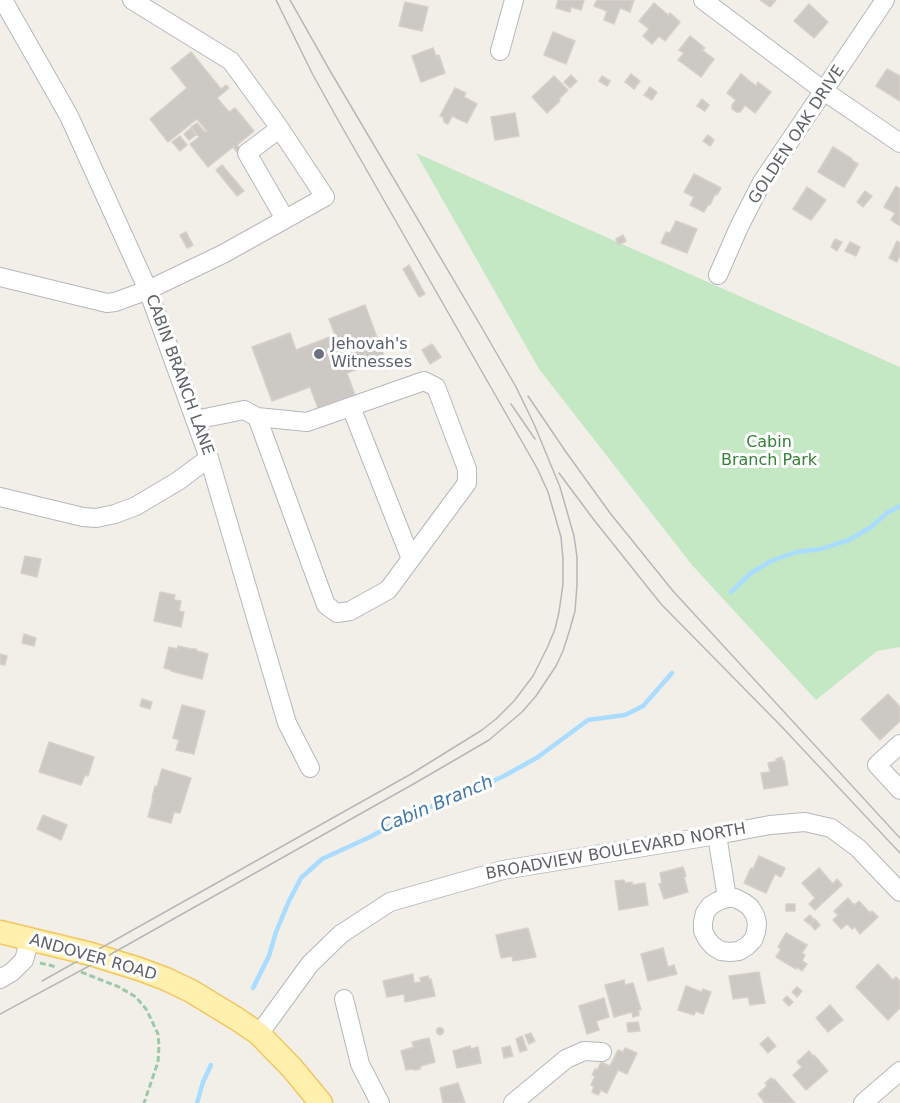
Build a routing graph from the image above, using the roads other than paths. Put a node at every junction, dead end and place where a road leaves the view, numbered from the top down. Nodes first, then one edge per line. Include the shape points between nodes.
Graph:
1 (3, 0) edge
2 (132, 0) edge
3 (514, 0) edge
4 (703, 0) edge
5 (885, 0) edge
6 (500, 51) dead end
7 (824, 91) junction
8 (279, 129) junction
9 (900, 143) edge
10 (285, 219) junction
11 (718, 275) dead end
12 (0, 277) edge
13 (148, 290) junction
14 (351, 407) junction
15 (257, 417) junction
16 (195, 420) junction
17 (209, 458) junction
18 (0, 497) edge
19 (411, 559) junction
20 (900, 744) edge
21 (310, 768) dead end
22 (900, 790) edge
23 (717, 835) junction
24 (900, 892) edge
25 (727, 898) dead end
26 (0, 932) edge
27 (27, 950) junction
28 (0, 979) edge
29 (344, 999) dead end
30 (259, 1034) junction
31 (602, 1052) dead end
32 (900, 1071) edge
33 (321, 1103) edge
34 (380, 1103) edge
35 (513, 1103) edge
36 (863, 1103) edge

1 - 13 street, CABIN BRANCH LANE via 69,116
2 - 8 street via 231,61
3 - 6 street
4 - 7 street
5 - 7 street, GOLDEN OAK DRIVE
7 - 9 street
7 - 11 street, GOLDEN OAK DRIVE via 762,182
8 - 10 street via 247,153
8 - 10 street via 325,197
10 - 13 street via 224,254
12 - 13 street via 107,303
13 - 16 street, CABIN BRANCH LANE
14 - 15 street via 307,422
14 - 19 street
14 - 19 street via 424,381 436,387 467,469 467,483
15 - 16 street via 244,411
15 - 19 street via 326,605 337,613 369,601 388,590
16 - 17 street, CABIN BRANCH LANE
17 - 18 street via 136,506 96,518
17 - 21 street, CABIN BRANCH LANE via 287,723
20 - 22 street via 877,765
23 - 24 street, BROADVIEW BOULEVARD NORTH via 805,822 831,828 858,848
23 - 25 street
23 - 30 street, BROADVIEW BOULEVARD NORTH via 503,870 390,902 341,934 310,964
26 - 27 main road, ANDOVER ROAD
27 - 28 street via 12,972
27 - 30 main road, ANDOVER ROAD via 104,958 166,979
29 - 34 street via 360,1064
30 - 33 main road, ANDOVER ROAD
31 - 35 street via 584,1051 566,1059
32 - 36 street

